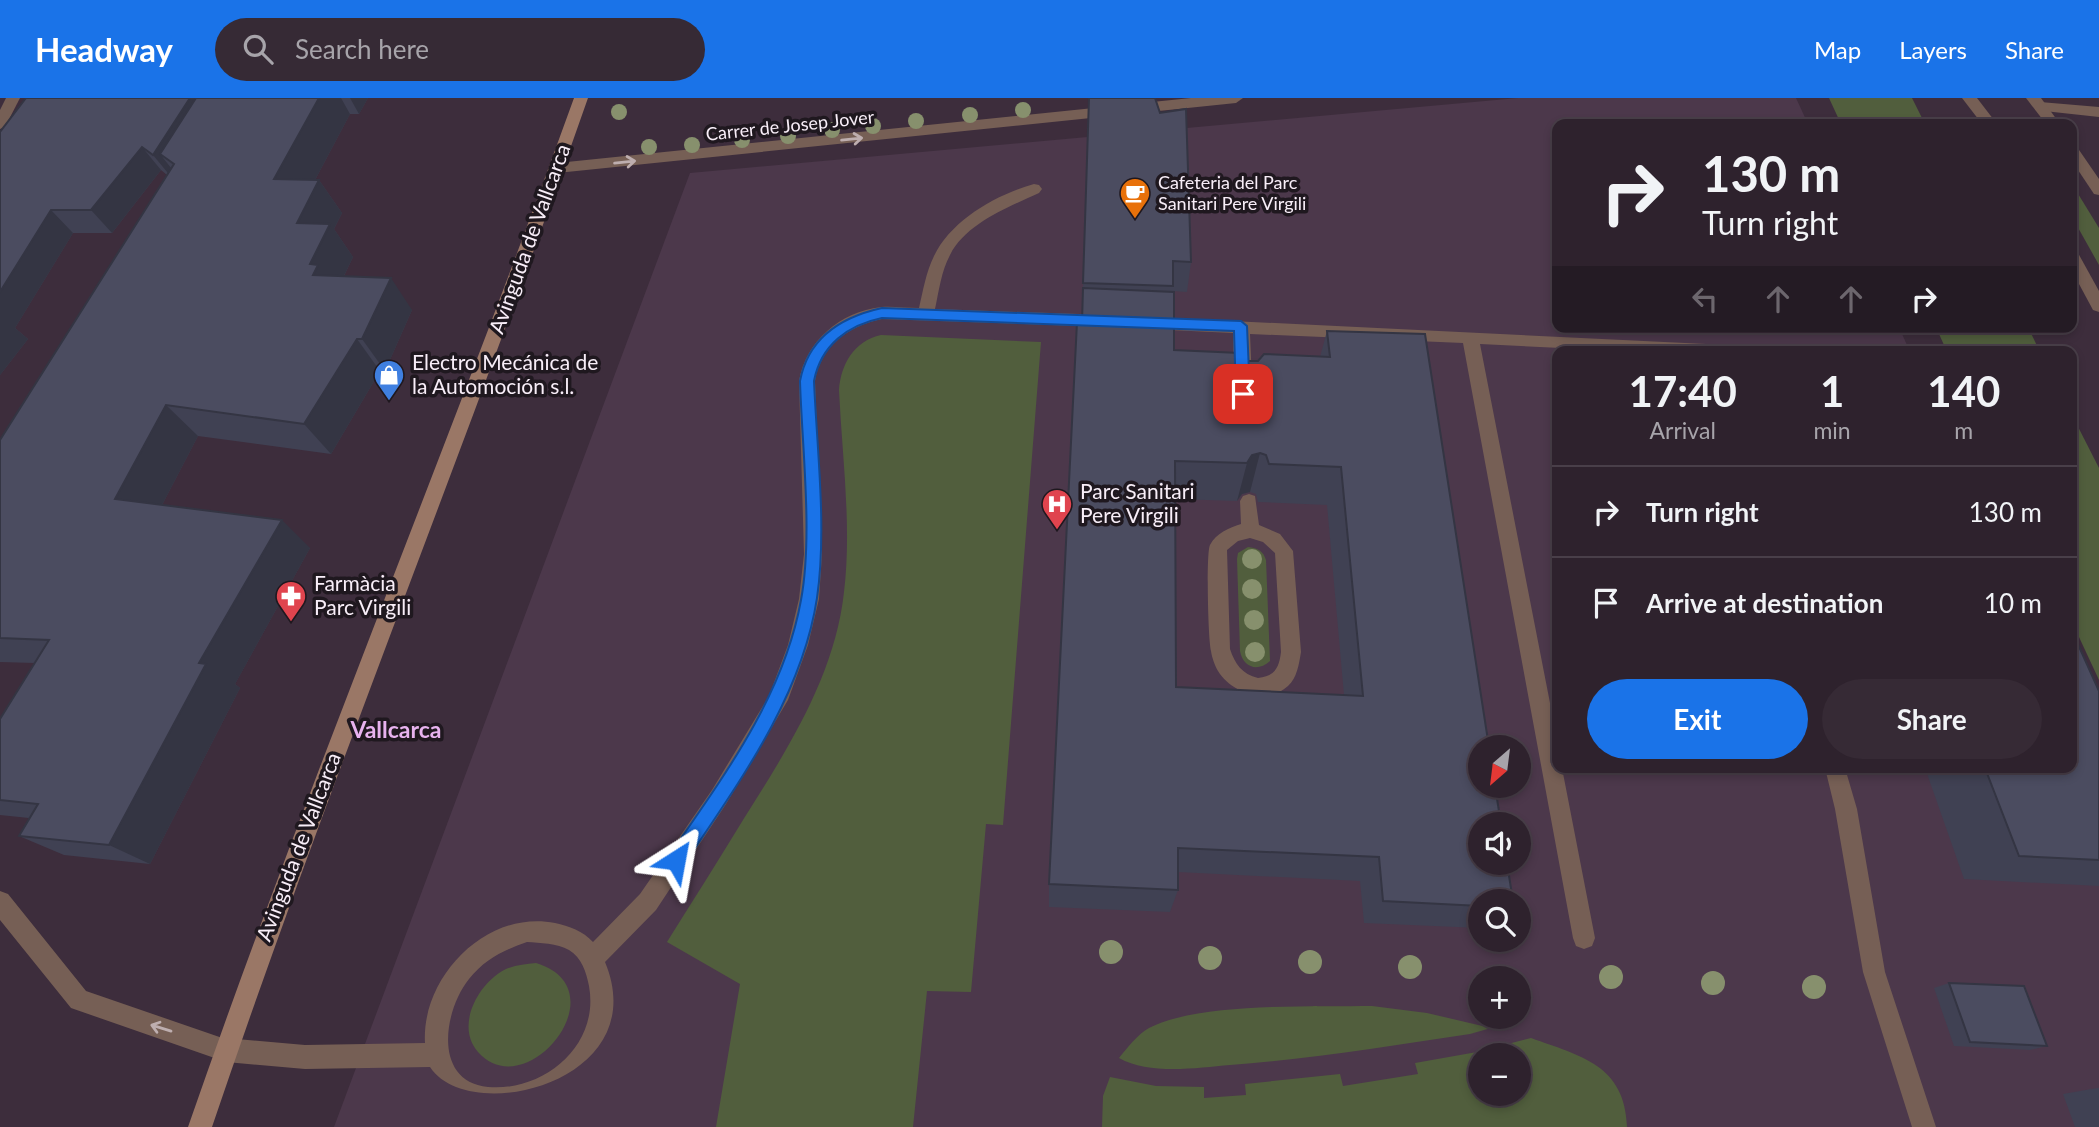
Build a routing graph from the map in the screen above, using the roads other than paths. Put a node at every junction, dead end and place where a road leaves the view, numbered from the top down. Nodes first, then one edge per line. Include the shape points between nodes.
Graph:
1 (13, 98) edge
2 (581, 98) edge
3 (1236, 98) edge
4 (1969, 98) edge
5 (2036, 102) edge
6 (2099, 112) edge
7 (1986, 119) edge
8 (2049, 119) edge
9 (0, 124) edge
10 (2077, 157) edge
11 (557, 169) junction
12 (1034, 189) dead end
13 (2099, 190) edge
14 (2077, 266) edge
15 (2099, 306) edge
16 (926, 314) junction
17 (1241, 326) junction
18 (1469, 337) junction
19 (1658, 346) edge
20 (1243, 394) edge
21 (1249, 501) edge
22 (1250, 530) junction
23 (1552, 771) edge
24 (1552, 773) edge
25 (1836, 773) edge
26 (0, 902) edge
27 (1584, 938) dead end
28 (593, 958) junction
29 (226, 1050) junction
30 (437, 1055) junction
31 (200, 1127) edge
32 (1924, 1127) edge

1 - 9 street
2 - 11 main road, Avinguda de Vallcarca
11 -> 3 street, Carrer de Josep Jover
4 - 7 street
5 - 6 street
5 - 8 street
10 - 13 street
11 - 29 main road, Avinguda de Vallcarca
12 - 16 street via 989,211 946,248
14 - 15 street
16 - 17 street
16 - 28 street via 863,317 830,336 814,357 807,381 813,554 809,599 778,700 648,902
17 - 18 street
17 - 20 street
18 - 19 street
18 - 23 street
21 - 22 street
22 - 22 street via 1236,532 1218,548 1220,649 1229,675 1257,687 1285,678 1291,652 1284,551 1276,540
24 - 27 street
25 - 32 street via 1874,972
29 -> 26 street via 79,1000
28 - 30 street via 576,941 553,933 527,931 500,939 475,955 455,976 434,1029
28 - 30 street via 602,983 603,1011 594,1039 576,1066 552,1086 524,1099 482,1098 449,1078
29 - 30 street via 305,1058
29 - 31 main road, Avinguda de Vallcarca

